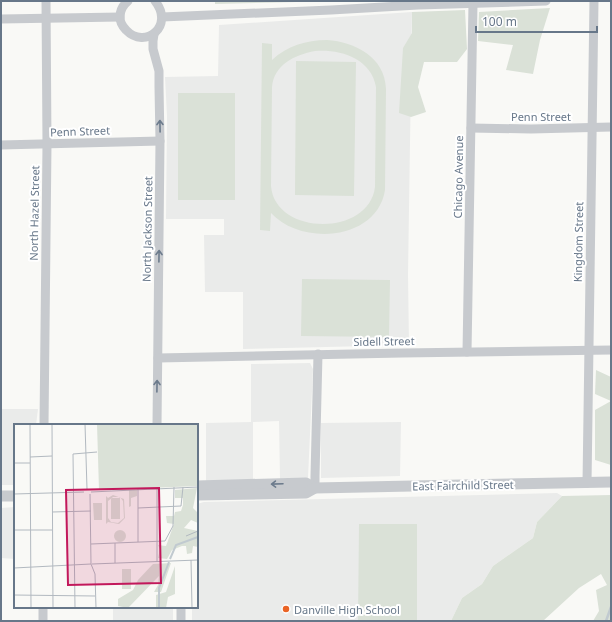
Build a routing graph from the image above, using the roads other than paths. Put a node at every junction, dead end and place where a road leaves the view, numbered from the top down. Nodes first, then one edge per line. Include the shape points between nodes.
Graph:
1 (46, 1) edge
2 (128, 1) edge
3 (155, 1) edge
4 (546, 1) edge
5 (594, 1) edge
6 (473, 3) junction
7 (120, 17) junction
8 (162, 17) junction
9 (1, 19) edge
10 (46, 19) junction
11 (154, 34) junction
12 (611, 127) edge
13 (471, 128) junction
14 (592, 128) junction
15 (160, 141) junction
16 (47, 144) junction
17 (1, 145) edge
18 (611, 350) edge
19 (588, 351) junction
20 (467, 352) junction
21 (318, 354) junction
22 (158, 358) junction
23 (44, 424) edge
24 (157, 424) edge
25 (611, 482) edge
26 (587, 483) junction
27 (198, 486) edge
28 (315, 488) junction
29 (198, 495) edge
30 (1, 496) edge
31 (14, 496) edge
32 (43, 608) edge
33 (181, 608) edge
34 (43, 621) edge
35 (181, 621) edge

1 - 10 street, North Hazel Street
2 - 7 street via 121,10
3 - 8 street via 160,7
4 - 6 street
5 - 14 street, Kingdom Street
6 - 8 street
6 - 13 street, Chicago Avenue
7 - 10 street
7 - 11 street via 121,24 129,33 137,37
8 - 11 street via 161,24
9 - 10 street
10 - 16 street, North Hazel Street
15 -> 11 street, North Jackson Street via 160,87 153,49
12 - 14 street, Penn Street
13 - 14 street, Penn Street
13 - 20 street, Chicago Avenue
14 - 19 street, Kingdom Street
15 - 16 street, Penn Street
22 -> 15 street, North Jackson Street
16 - 17 street, Penn Street
16 - 23 street, North Hazel Street
18 - 19 street, Sidell Street
19 - 20 street, Sidell Street
19 - 26 street, Kingdom Street
20 - 21 street, Sidell Street
21 - 22 street, Sidell Street
21 - 28 street
24 -> 22 street, North Jackson Street
25 - 26 street, East Fairchild Street
26 - 28 street, East Fairchild Street
28 -> 27 street, East Fairchild Street via 306,483
28 - 29 street, East Fairchild Street via 306,493
30 - 31 street
32 - 34 street
33 - 35 street

